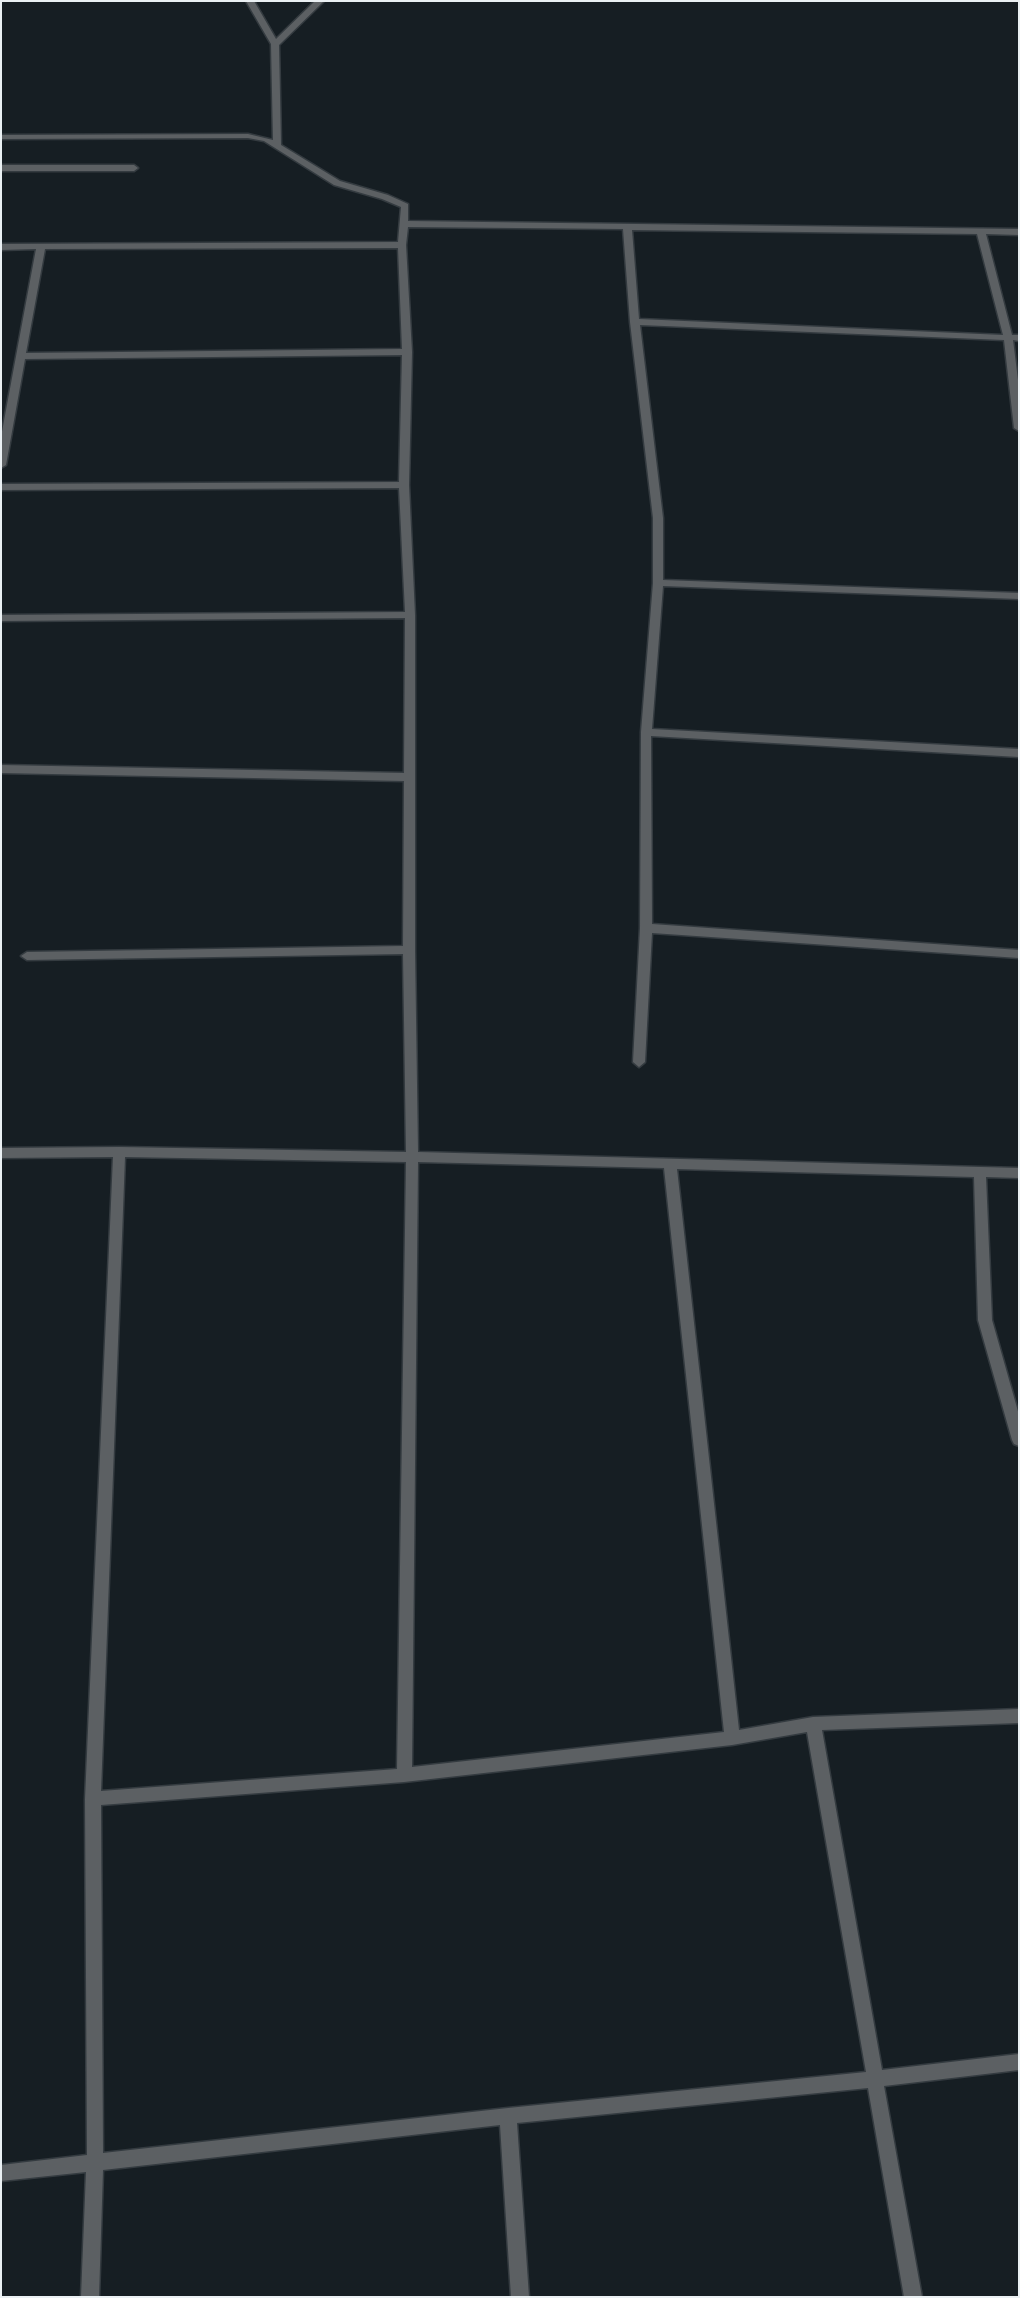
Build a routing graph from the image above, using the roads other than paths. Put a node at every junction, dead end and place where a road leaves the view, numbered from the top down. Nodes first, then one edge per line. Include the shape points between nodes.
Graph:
1 (250, 1) edge
2 (320, 1) edge
3 (275, 44) junction
4 (1, 137) edge
5 (277, 145) junction
6 (1, 168) edge
7 (134, 168) dead end
8 (404, 224) junction
9 (627, 226) junction
10 (981, 231) junction
11 (1019, 232) edge
12 (402, 245) junction
13 (41, 246) junction
14 (1, 247) edge
15 (634, 322) junction
16 (1008, 338) junction
17 (1019, 338) edge
18 (407, 352) junction
19 (20, 356) junction
20 (1019, 428) edge
21 (1, 465) edge
22 (404, 485) junction
23 (1, 487) edge
24 (658, 583) junction
25 (1019, 596) edge
26 (410, 615) junction
27 (1, 618) edge
28 (646, 732) junction
29 (1019, 753) edge
30 (1, 769) edge
31 (410, 777) junction
32 (646, 928) junction
33 (409, 950) junction
34 (1019, 954) edge
35 (27, 956) dead end
36 (639, 1062) dead end
37 (118, 1152) junction
38 (1, 1154) edge
39 (412, 1157) junction
40 (670, 1165) junction
41 (980, 1172) junction
42 (1019, 1173) edge
43 (1019, 1440) edge
44 (1019, 1716) edge
45 (813, 1724) junction
46 (732, 1738) junction
47 (404, 1775) junction
48 (93, 1799) junction
49 (1019, 2062) edge
50 (875, 2079) junction
51 (508, 2116) junction
52 (95, 2164) junction
53 (1, 2173) edge
54 (90, 2297) edge
55 (520, 2297) edge
56 (913, 2297) edge

1 - 3 street
2 - 3 street
3 - 5 street
4 - 5 street via 248,136
5 - 8 street via 337,183 405,206
6 - 7 street
8 - 9 street
8 - 12 street
9 - 10 street
9 - 15 street
10 - 11 street
10 - 16 street
12 - 13 street
12 - 18 street
13 - 14 street
13 - 19 street
15 - 16 street
15 - 24 street via 658,518
16 - 17 street
16 - 20 street
18 - 19 street
18 - 22 street
19 - 21 street
22 - 23 street
22 - 26 street
24 - 25 street
24 - 28 street
26 - 27 street
26 - 31 street
28 - 29 street
28 - 32 street
30 - 31 street
31 - 33 street
32 - 34 street
32 - 36 street
33 - 35 street
33 - 39 street
37 - 38 street
37 - 39 street
37 - 48 street
39 - 40 street
39 - 47 street
40 - 41 street
40 - 46 street
41 - 42 street
41 - 43 street via 985,1320
44 - 45 street
45 - 46 street
45 - 50 street
46 - 47 street
47 - 48 street
48 - 52 street
49 - 50 street
50 - 51 street
50 - 56 street
51 - 52 street
51 - 55 street
52 - 53 street
52 - 54 street

